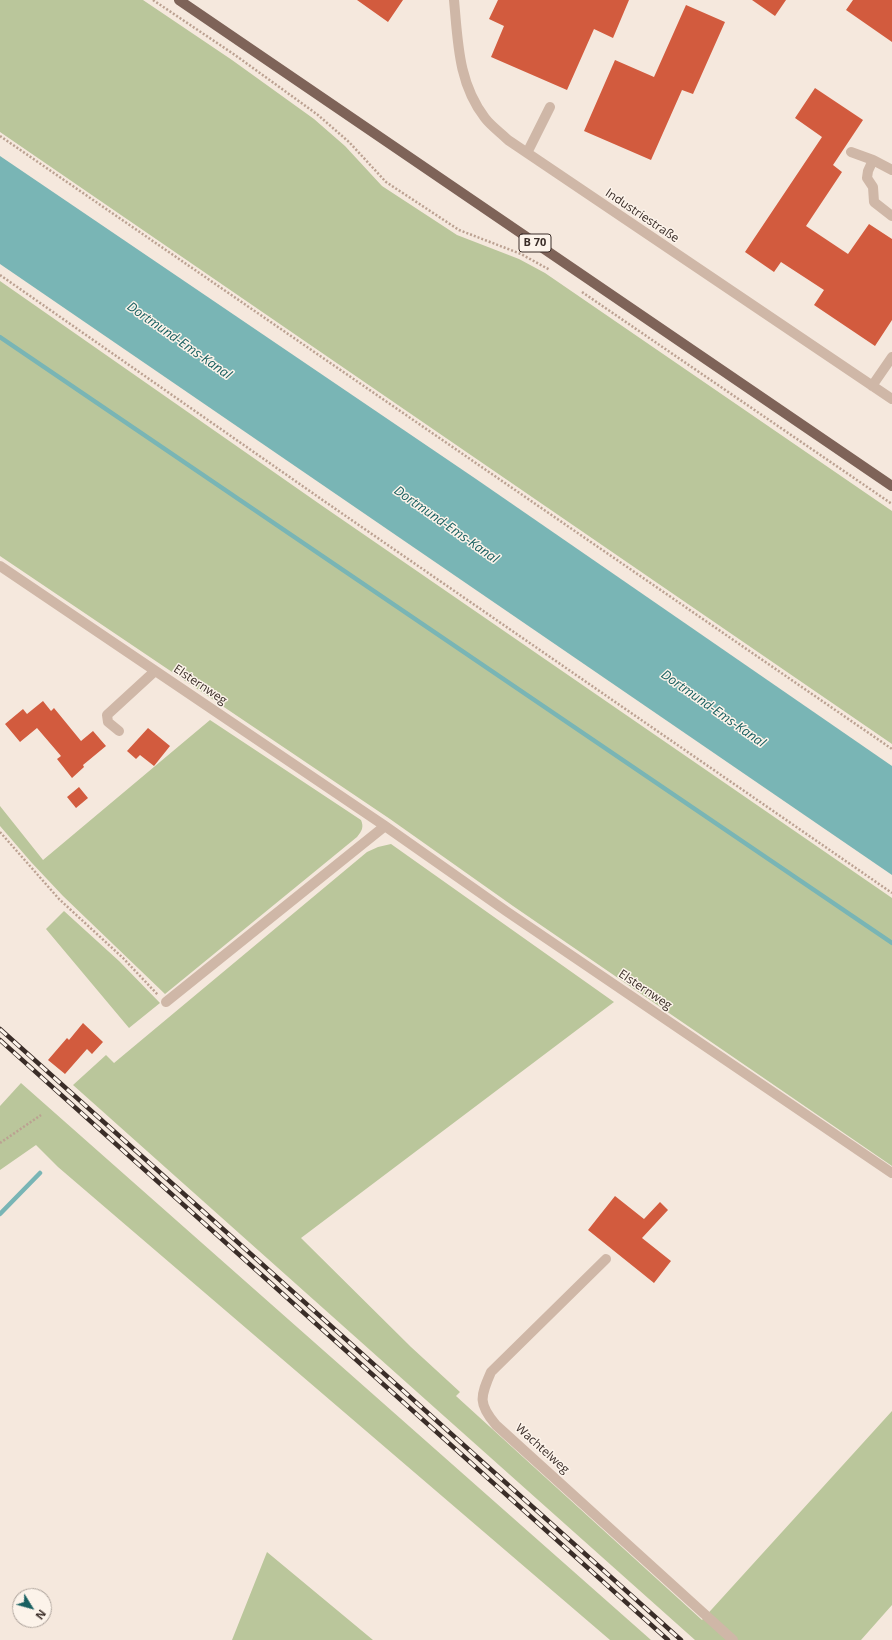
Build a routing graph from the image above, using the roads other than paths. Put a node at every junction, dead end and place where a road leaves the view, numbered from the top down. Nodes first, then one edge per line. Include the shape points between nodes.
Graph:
1 (179, 0) edge
2 (454, 0) edge
3 (550, 107) dead end
4 (851, 152) dead end
5 (527, 153) junction
6 (873, 160) junction
7 (892, 170) edge
8 (892, 216) edge
9 (892, 357) edge
10 (872, 386) junction
11 (892, 400) edge
12 (892, 486) edge
13 (0, 566) edge
14 (155, 671) junction
15 (119, 731) dead end
16 (385, 826) junction
17 (166, 1002) road end
18 (892, 1173) edge
19 (606, 1259) dead end
20 (732, 1640) edge

1 - 12 main road, B 70
2 - 5 street, Industriestraße via 459,58 469,90 486,119 508,140
3 - 5 street
4 - 6 street
5 - 10 street, Industriestraße
6 - 7 street
6 - 8 street via 867,178 873,187 874,202
9 - 10 street
10 - 11 street, Industriestraße
13 - 14 street, Elsternweg
14 - 15 street via 106,715 108,722
14 - 16 street, Elsternweg
16 - 17 street
16 - 18 street, Elsternweg
19 - 20 street, Wachtelweg via 491,1372 484,1389 482,1404 496,1425

